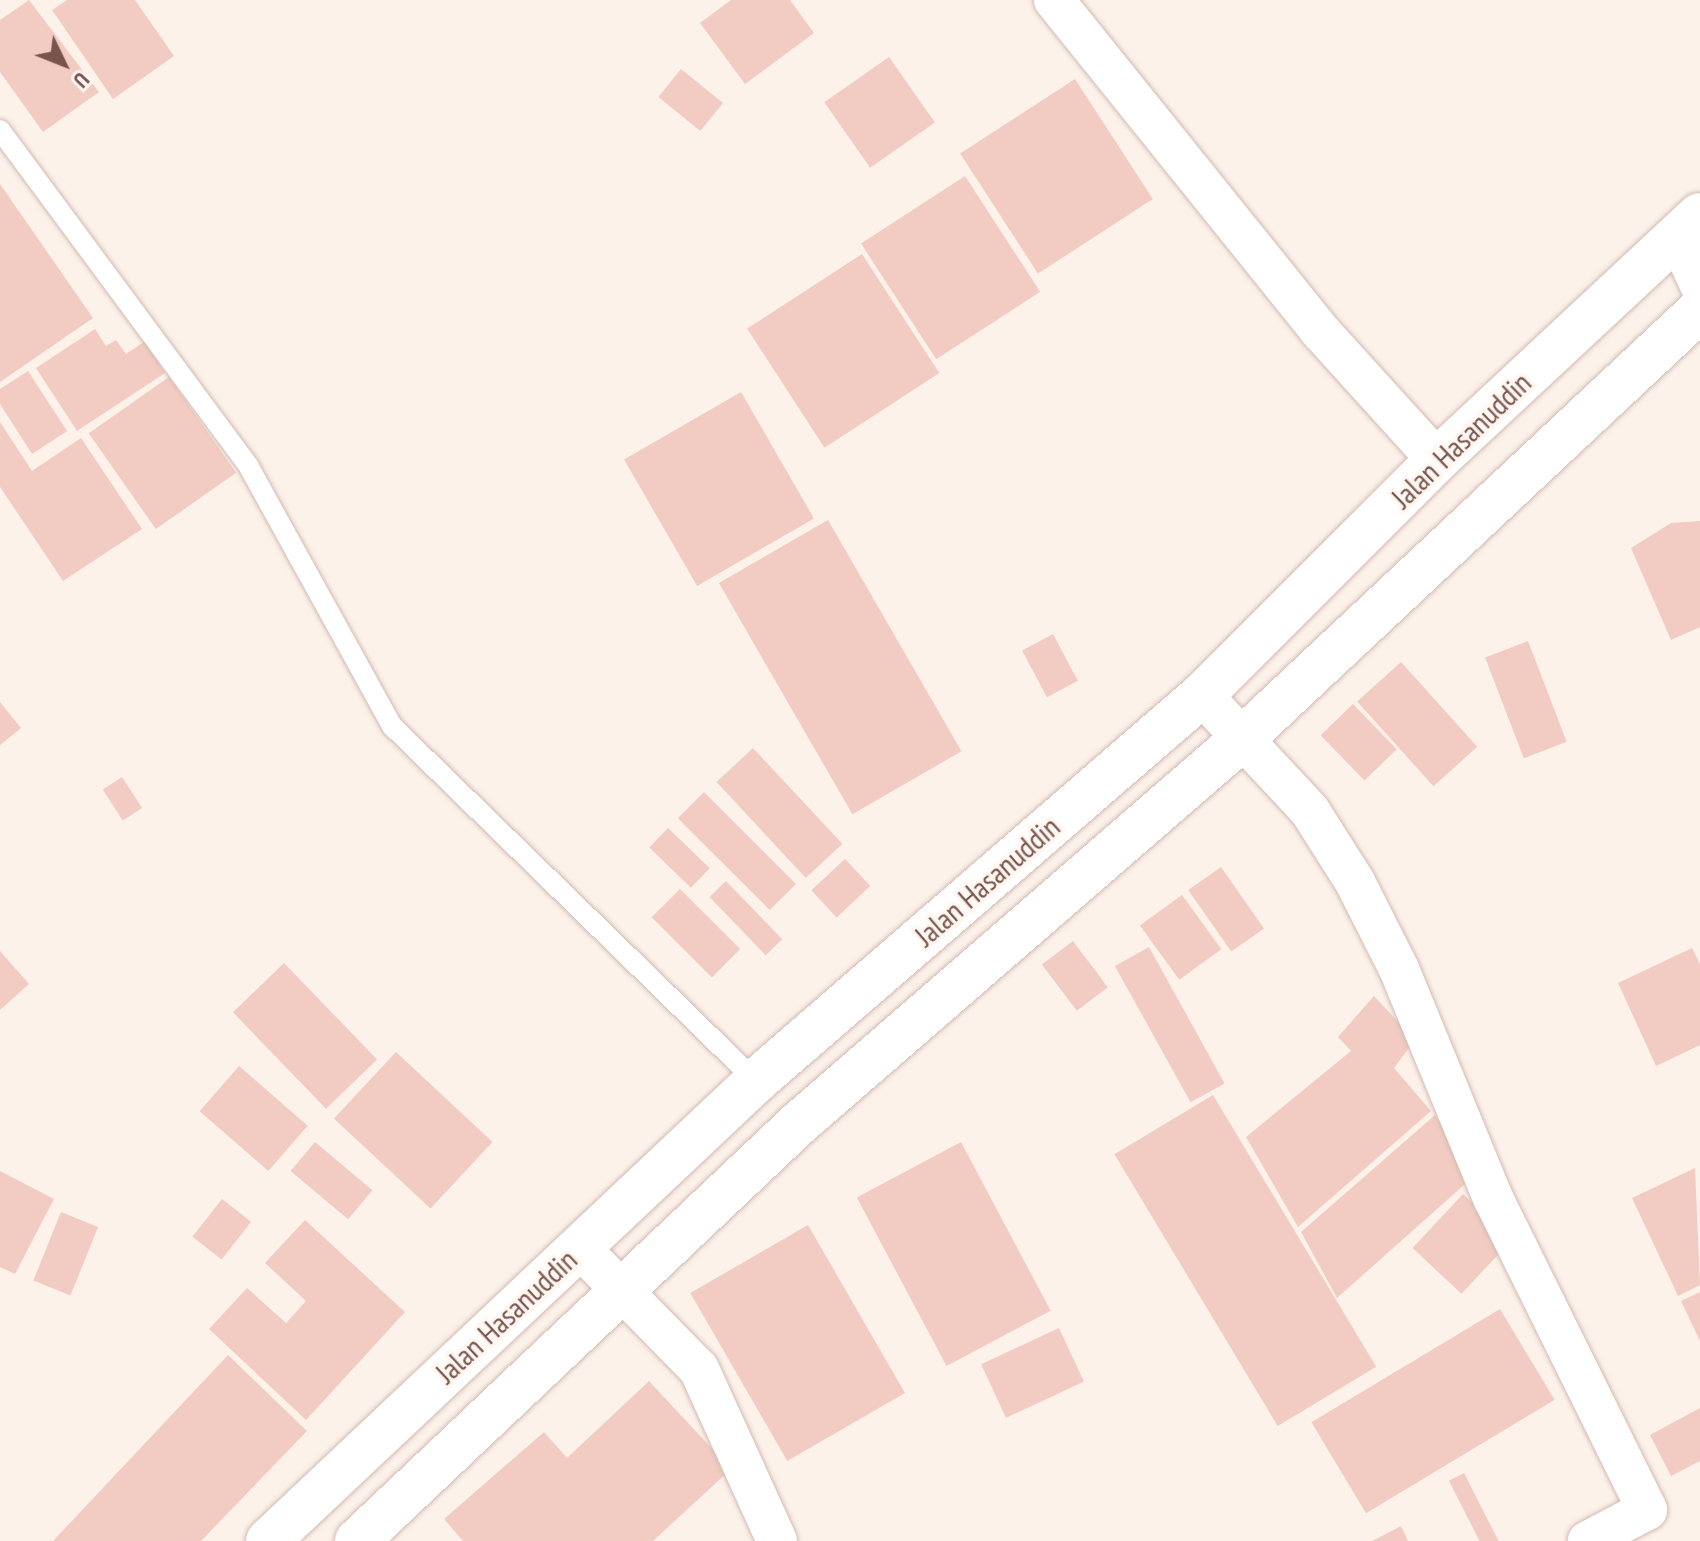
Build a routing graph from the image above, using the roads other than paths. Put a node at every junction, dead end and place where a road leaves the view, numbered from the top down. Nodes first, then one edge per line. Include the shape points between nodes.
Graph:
1 (1054, 0) edge
2 (0, 130) edge
3 (1689, 226) edge
4 (1700, 285) edge
5 (1700, 310) edge
6 (1437, 460) junction
7 (1202, 695) junction
8 (1242, 739) junction
9 (756, 1081) junction
10 (579, 1247) junction
11 (623, 1291) junction
12 (1654, 1526) edge
13 (268, 1541) edge
14 (357, 1541) edge
15 (777, 1541) edge
16 (1588, 1541) edge

1 - 6 street via 1273,274
2 - 9 lane via 249,467 392,726
3 - 4 street
3 - 6 street, Jalan Hasanuddin
5 - 8 street, Jalan Hasanuddin
6 - 7 street, Jalan Hasanuddin
7 - 8 street
7 - 9 street, Jalan Hasanuddin
8 - 11 street, Jalan Hasanuddin via 798,1124
8 - 12 street via 1310,811 1355,882 1399,969 1493,1198
9 - 10 street, Jalan Hasanuddin
10 - 11 street
10 - 13 street, Jalan Hasanuddin
11 - 14 street, Jalan Hasanuddin
11 - 15 street via 699,1369
12 - 16 street

